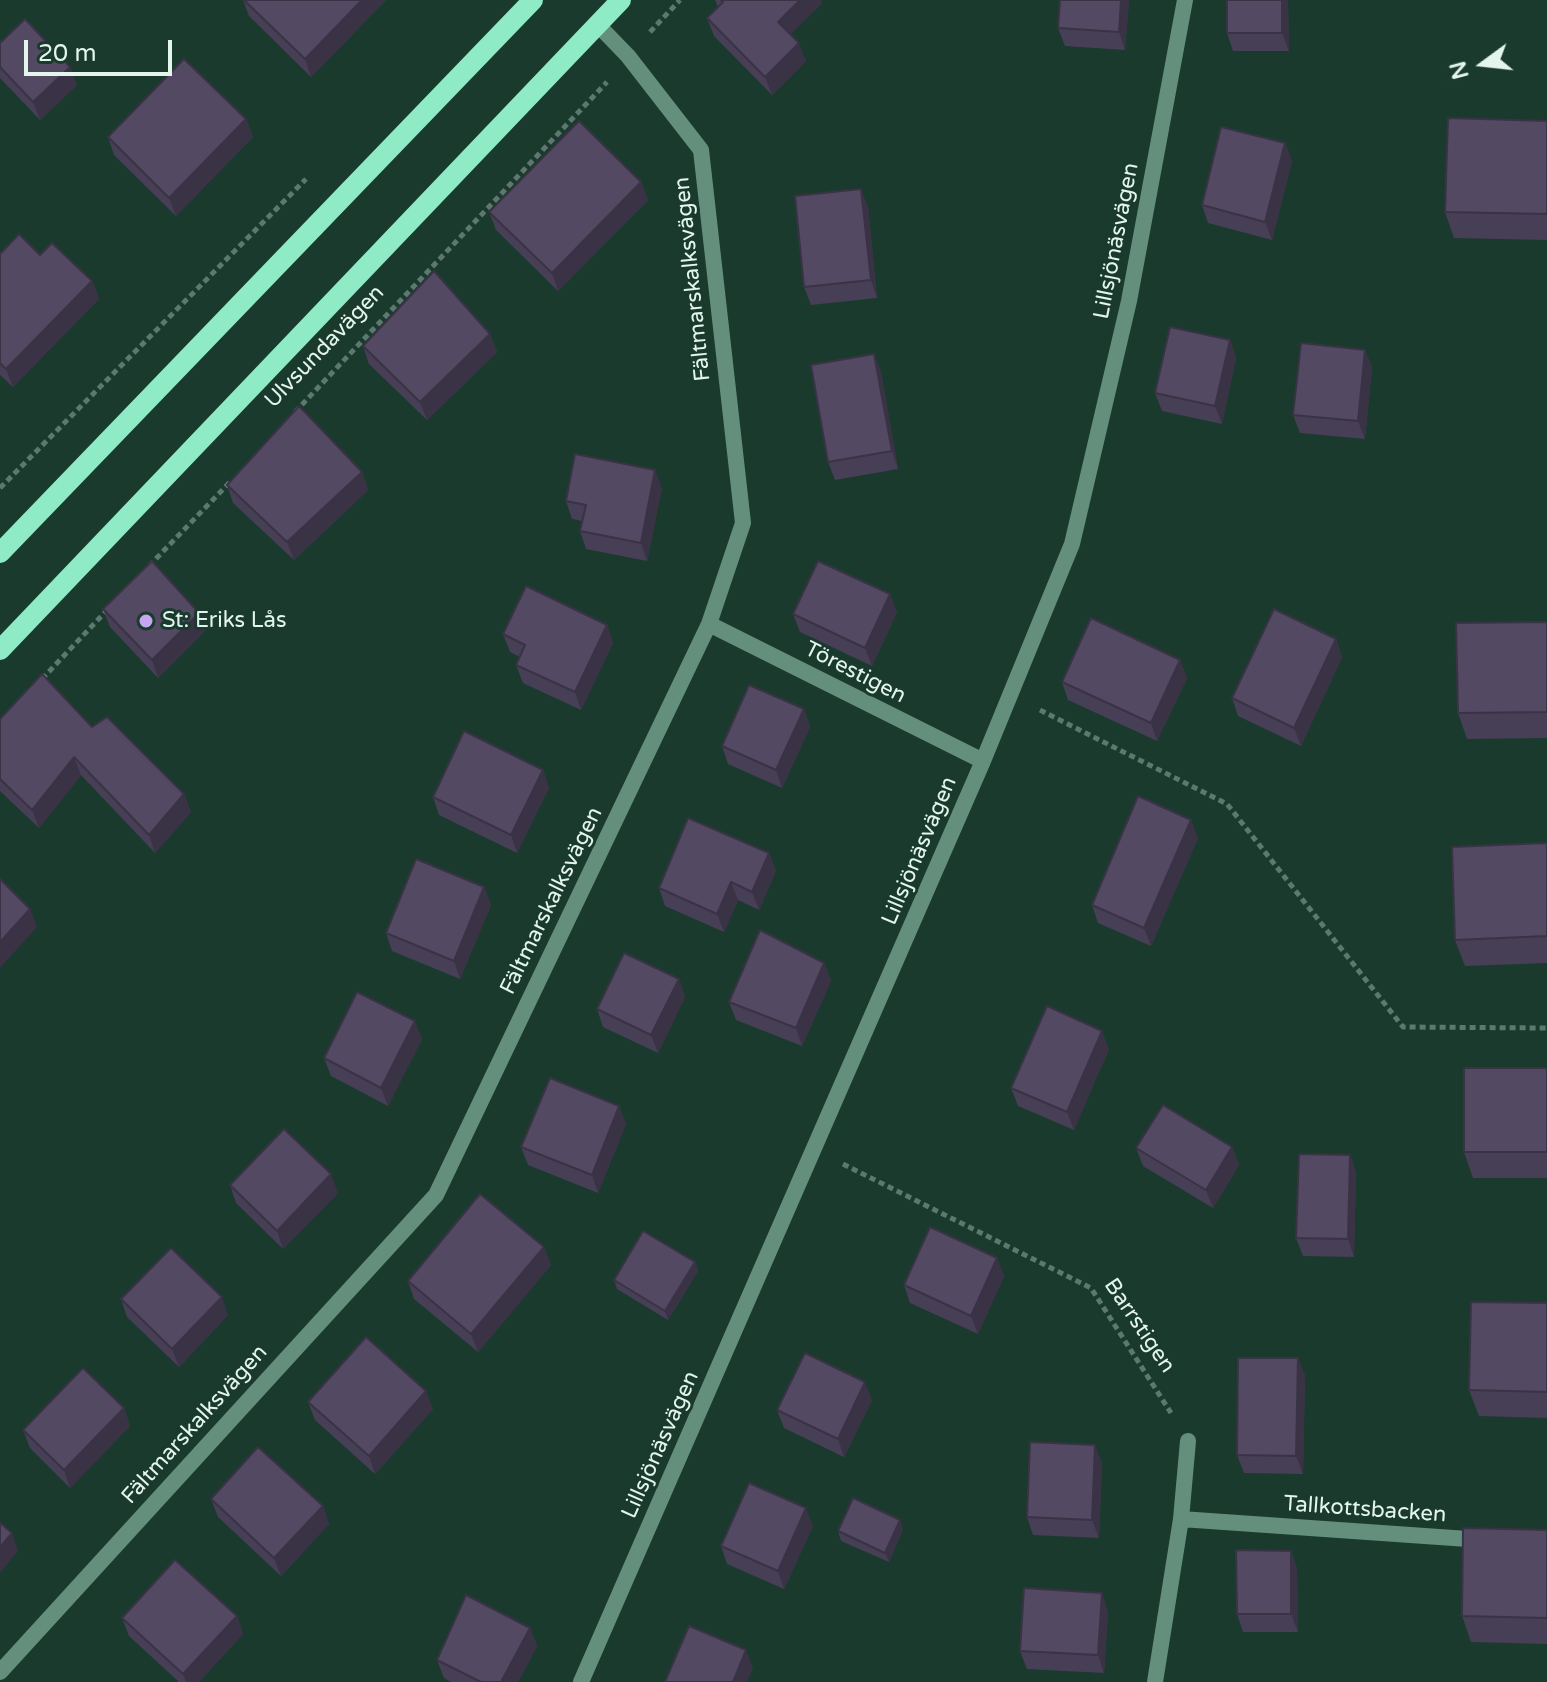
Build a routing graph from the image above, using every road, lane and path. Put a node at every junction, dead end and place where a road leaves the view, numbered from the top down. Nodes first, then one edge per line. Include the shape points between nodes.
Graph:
1 (533, 0) edge
2 (621, 0) edge
3 (680, 0) edge
4 (1185, 0) edge
5 (598, 25) junction
6 (628, 56) junction
7 (315, 169) dead end
8 (289, 419) edge
9 (235, 476) edge
10 (0, 488) edge
11 (0, 553) edge
12 (148, 568) edge
13 (115, 602) edge
14 (709, 624) junction
15 (0, 650) edge
16 (31, 690) edge
17 (1011, 695) junction
18 (983, 761) junction
19 (1547, 1028) edge
20 (814, 1149) junction
21 (1188, 1441) joint
22 (1181, 1519) junction
23 (1500, 1541) edge
24 (0, 1672) edge
25 (581, 1682) edge
26 (1155, 1682) edge

1 - 11 main road
2 - 5 main road, Ulvsundavägen
3 - 6 path, Ulvsundavägen
4 - 17 street, Lillsjönäsvägen via 1129,301 1072,544
5 - 6 street, Fältmarskalksvägen
5 - 15 main road, Ulvsundavägen
6 - 8 path, Ulvsundavägen
6 - 14 street, Fältmarskalksvägen via 701,150 743,523
7 - 10 path
9 - 12 path
13 - 16 path
14 - 18 street, Törestigen
14 - 24 street, Fältmarskalksvägen via 436,1195
17 - 18 street, Lillsjönäsvägen
17 - 19 path via 1227,804 1403,1027
18 - 20 street, Lillsjönäsvägen
20 - 21 path, Barrstigen via 1091,1288
20 - 25 street, Lillsjönäsvägen
21 - 22 street
22 - 23 street, Tallkottsbacken
22 - 26 street

